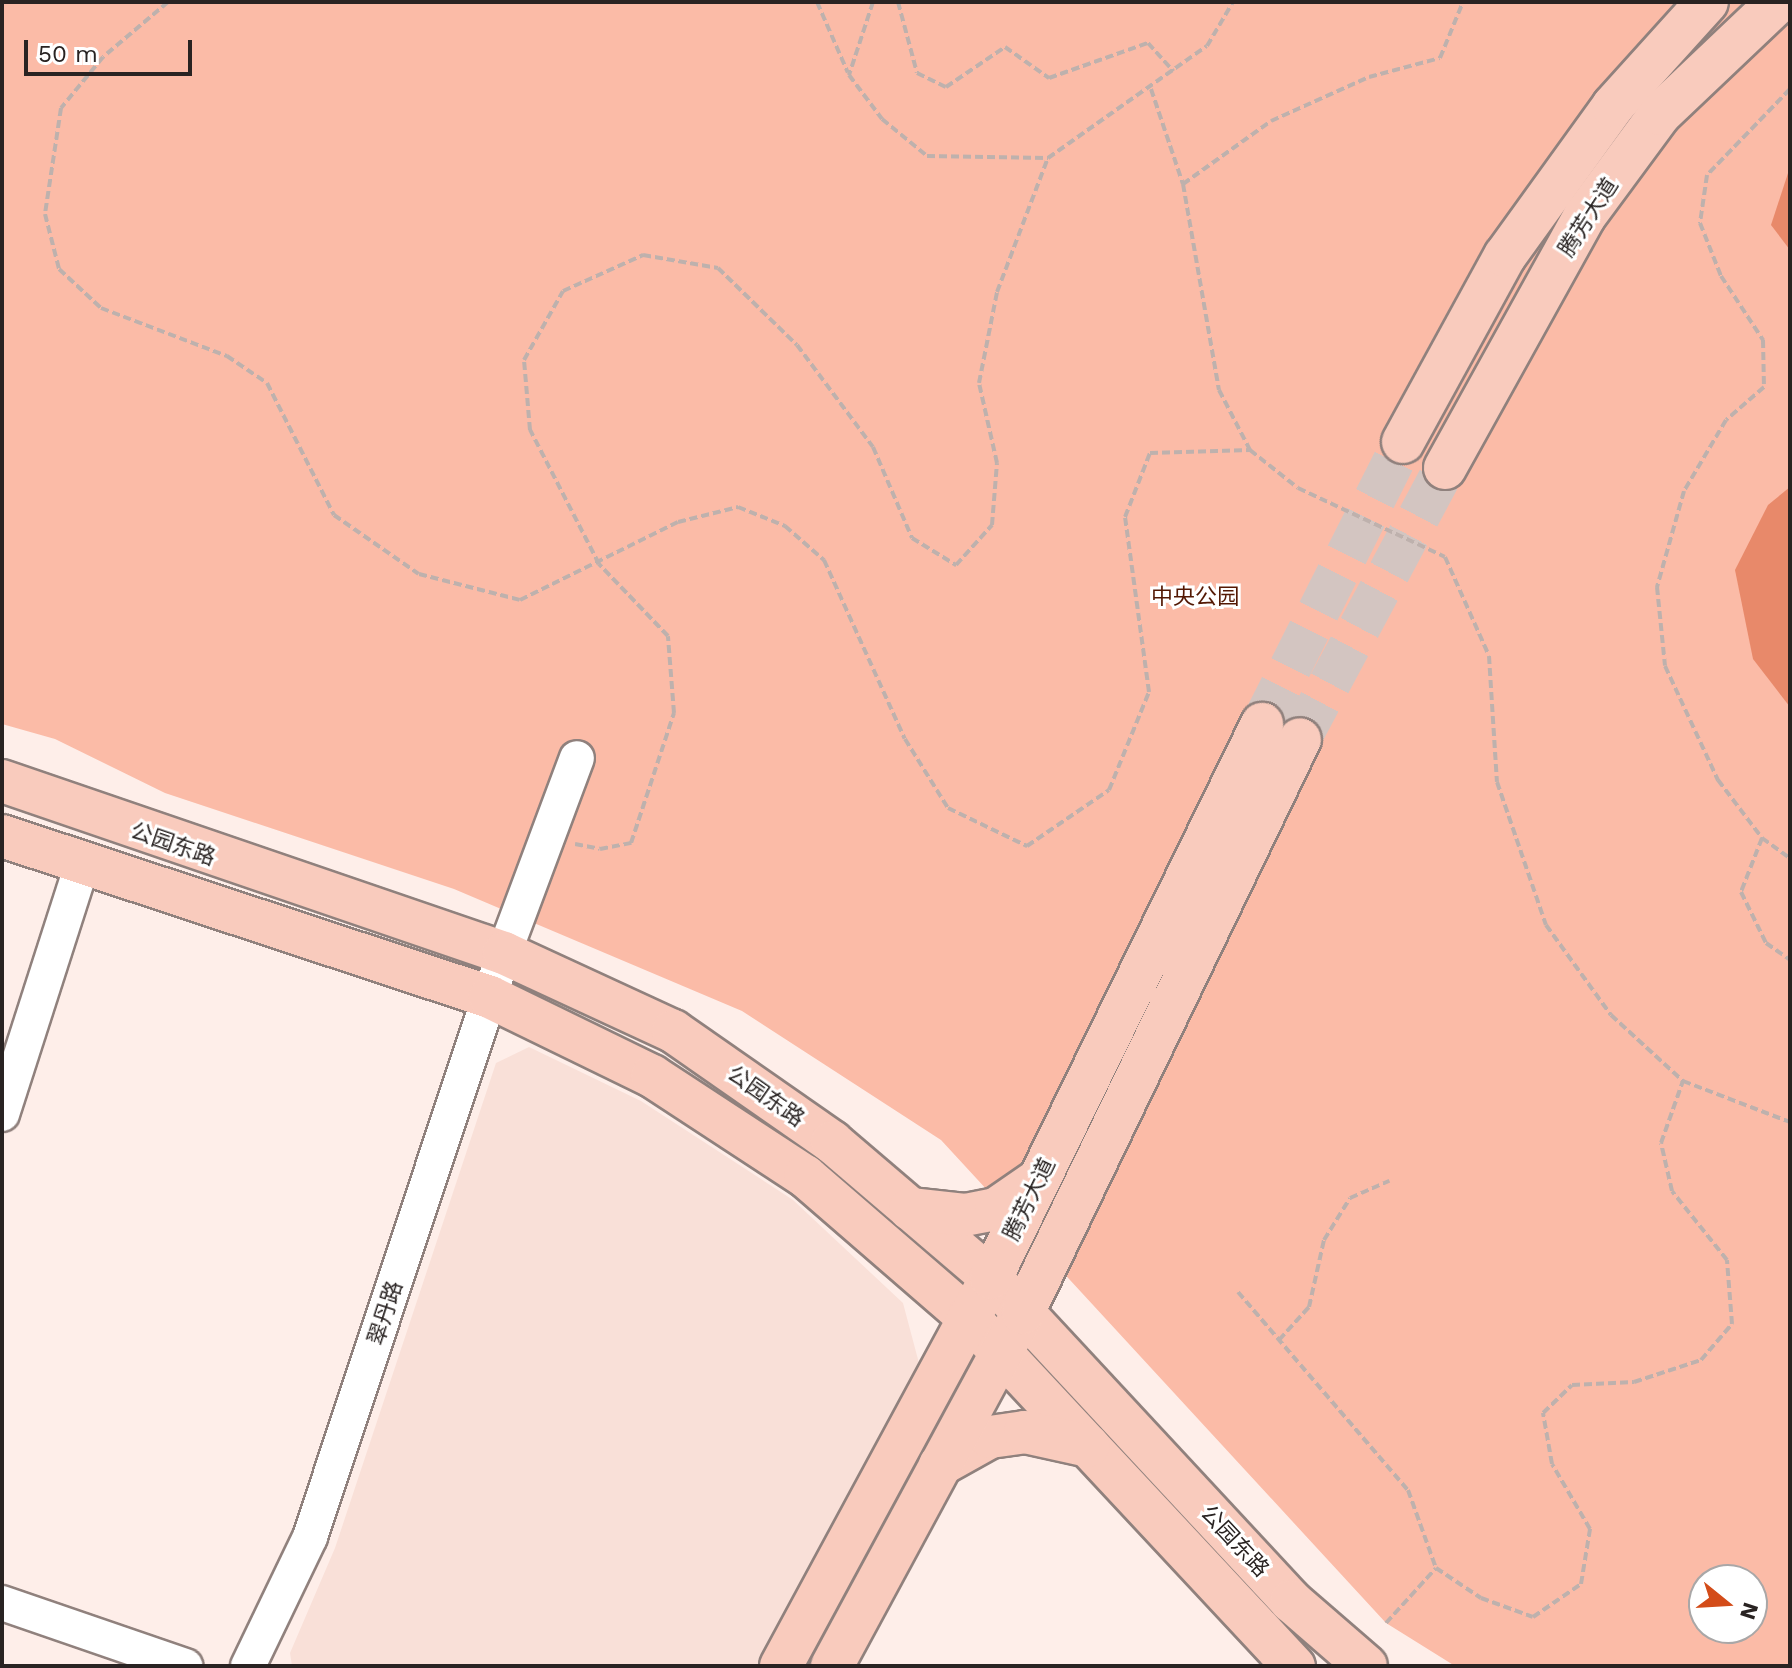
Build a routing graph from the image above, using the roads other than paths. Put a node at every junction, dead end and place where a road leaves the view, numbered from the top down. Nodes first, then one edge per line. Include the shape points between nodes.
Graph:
1 (1707, 2) edge
2 (1766, 14) edge
3 (1403, 442) tunnel mouth
4 (1445, 468) tunnel mouth
5 (1262, 724) tunnel mouth
6 (1300, 739) tunnel mouth
7 (577, 758) dead end
8 (2, 781) edge
9 (2, 836) edge
10 (83, 862) junction
11 (504, 953) junction
12 (490, 997) junction
13 (2, 1114) edge
14 (1039, 1179) junction
15 (910, 1209) junction
16 (991, 1278) junction
17 (1023, 1313) junction
18 (968, 1317) junction
19 (1001, 1351) junction
20 (1088, 1446) junction
21 (940, 1465) junction
22 (2, 1603) edge
23 (185, 1666) edge
24 (248, 1666) edge
25 (781, 1666) edge
26 (832, 1666) edge
27 (1294, 1666) edge
28 (1366, 1666) edge

1 - 3 main road, 腾芳大道 via 1613,106 1505,256
2 - 4 main road, 腾芳大道 via 1660,114 1584,217
5 - 14 main road, 腾芳大道
6 - 17 main road, 腾芳大道
7 - 11 street, 翠丹路
8 - 11 main road, 公园东路
9 - 10 main road, 公园东路
10 - 12 main road, 公园东路
10 - 13 street
11 - 12 street, 翠丹路
11 - 15 main road, 公园东路 via 673,1031 832,1142
12 - 18 main road, 公园东路 via 652,1076 805,1176
12 - 24 street, 翠丹路 via 310,1537
14 - 15 main road via 996,1209 965,1215
14 - 16 main road, 腾芳大道
15 - 16 main road, 公园东路
16 - 17 main road, 公园东路
16 - 18 main road, 腾芳大道
17 - 19 main road, 腾芳大道
17 - 28 main road, 公园东路 via 1291,1601
18 - 19 main road, 公园东路
18 - 25 main road, 腾芳大道
19 - 20 main road, 公园东路
19 - 21 main road, 腾芳大道
20 - 21 main road via 1025,1432 990,1437
20 - 27 main road, 公园东路
21 - 26 main road, 腾芳大道
22 - 23 street

